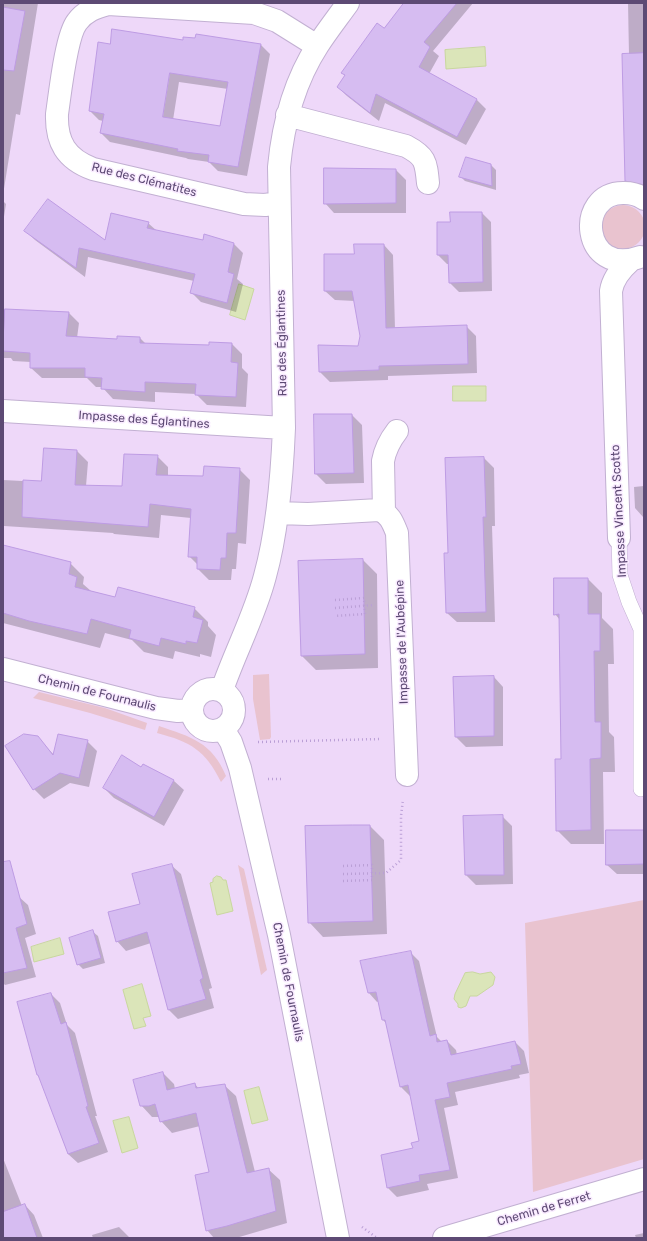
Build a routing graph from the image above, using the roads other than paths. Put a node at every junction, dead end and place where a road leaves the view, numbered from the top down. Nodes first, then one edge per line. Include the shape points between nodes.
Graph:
1 (348, 3) edge
2 (317, 46) junction
3 (287, 115) junction
4 (428, 183) dead end
5 (644, 199) edge
6 (279, 203) junction
7 (637, 257) edge
8 (3, 411) edge
9 (284, 428) junction
10 (397, 431) dead end
11 (384, 512) junction
12 (277, 513) junction
13 (619, 538) joint
14 (3, 669) edge
15 (222, 690) junction
16 (192, 710) junction
17 (223, 730) junction
18 (407, 775) road end
19 (641, 789) dead end
20 (644, 1179) edge
21 (338, 1238) edge
22 (444, 1238) edge

1 - 2 street, Rue des Églantines
2 - 3 street, Rue des Églantines via 297,84
2 - 6 street, Rue des Clématites via 277,21 254,13 108,4 91,9 76,22 69,39 57,114 57,131 64,149 77,162 93,169 244,204
3 - 4 street via 406,146 419,153 427,166
3 - 6 street, Rue des Églantines via 280,149
5 - 7 street, Impasse Vincent Scotto via 630,193 618,193 607,197 592,215 590,227 598,249 607,257 618,261
6 - 9 street, Rue des Églantines
7 - 13 street, Impasse Vincent Scotto via 620,271 611,291
8 - 9 street, Impasse des Églantines
9 - 12 street, Rue des Églantines
10 - 11 street via 384,454
11 - 12 street via 379,510
11 - 18 street, Impasse de l'Aubépine via 392,520 397,533
12 - 15 street, Rue des Églantines via 265,576
13 - 19 lane, Impasse Vincent Scotto via 620,575 641,629
14 - 16 street, Chemin de Fournaulis via 156,708
15 - 16 street via 213,688 204,691 196,697
15 - 17 street via 230,696 234,705 234,714
16 - 17 street via 196,724 204,730
17 - 21 street, Chemin de Fournaulis via 231,742 240,768 276,920
20 - 22 street, Chemin de Ferret

